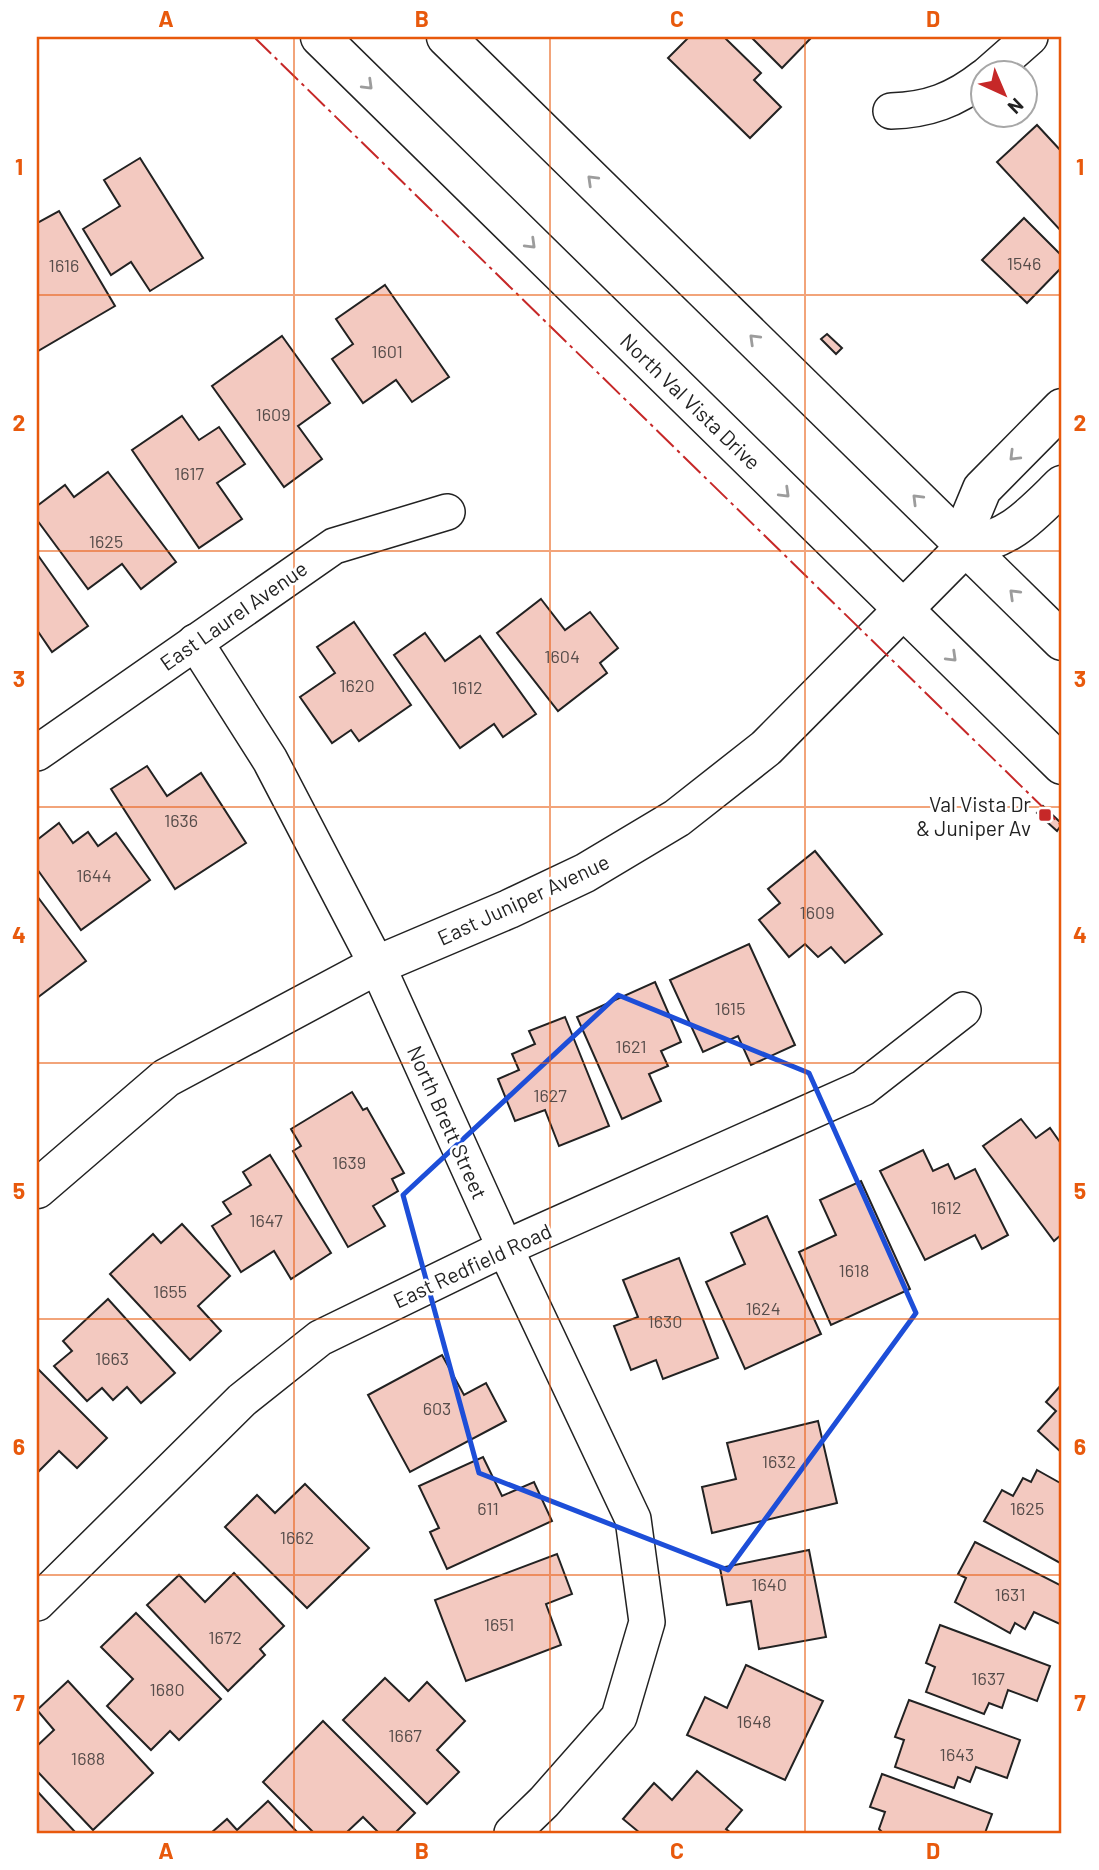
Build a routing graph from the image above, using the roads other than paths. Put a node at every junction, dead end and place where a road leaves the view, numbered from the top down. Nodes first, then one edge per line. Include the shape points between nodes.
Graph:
1 (320, 37) edge
2 (446, 37) edge
3 (1030, 37) edge
4 (1004, 60) edge
5 (970, 88) edge
6 (891, 111) dead end
7 (1062, 408) edge
8 (1062, 485) edge
9 (446, 512) dead end
10 (965, 547) junction
11 (903, 610) junction
12 (1062, 641) edge
13 (195, 642) junction
14 (37, 753) edge
15 (1062, 765) edge
16 (377, 965) junction
17 (963, 1010) dead end
18 (37, 1189) edge
19 (505, 1248) junction
20 (37, 1603) edge
21 (512, 1833) edge

1 -> 11 main road, North Val Vista Drive
10 -> 2 main road
3 - 4 street
5 - 6 street via 941,104
7 -> 10 main road via 982,489 967,525
8 - 10 main road via 1006,536
9 - 13 street, East Laurel Avenue via 334,546
10 - 11 main road, East Juniper Avenue
12 -> 10 main road
11 -> 15 main road, North Val Vista Drive
11 - 16 main road, East Juniper Avenue via 766,748 677,818 585,873
13 - 14 street, East Laurel Avenue
13 - 16 street, North Brett Street via 270,760
16 - 18 main road, East Juniper Avenue via 166,1078
16 - 19 street, North Brett Street
17 - 19 street, East Redfield Road via 863,1088
19 - 20 street, East Redfield Road via 320,1338 242,1400
19 - 21 street, North Brett Street via 633,1519 647,1622 619,1717

